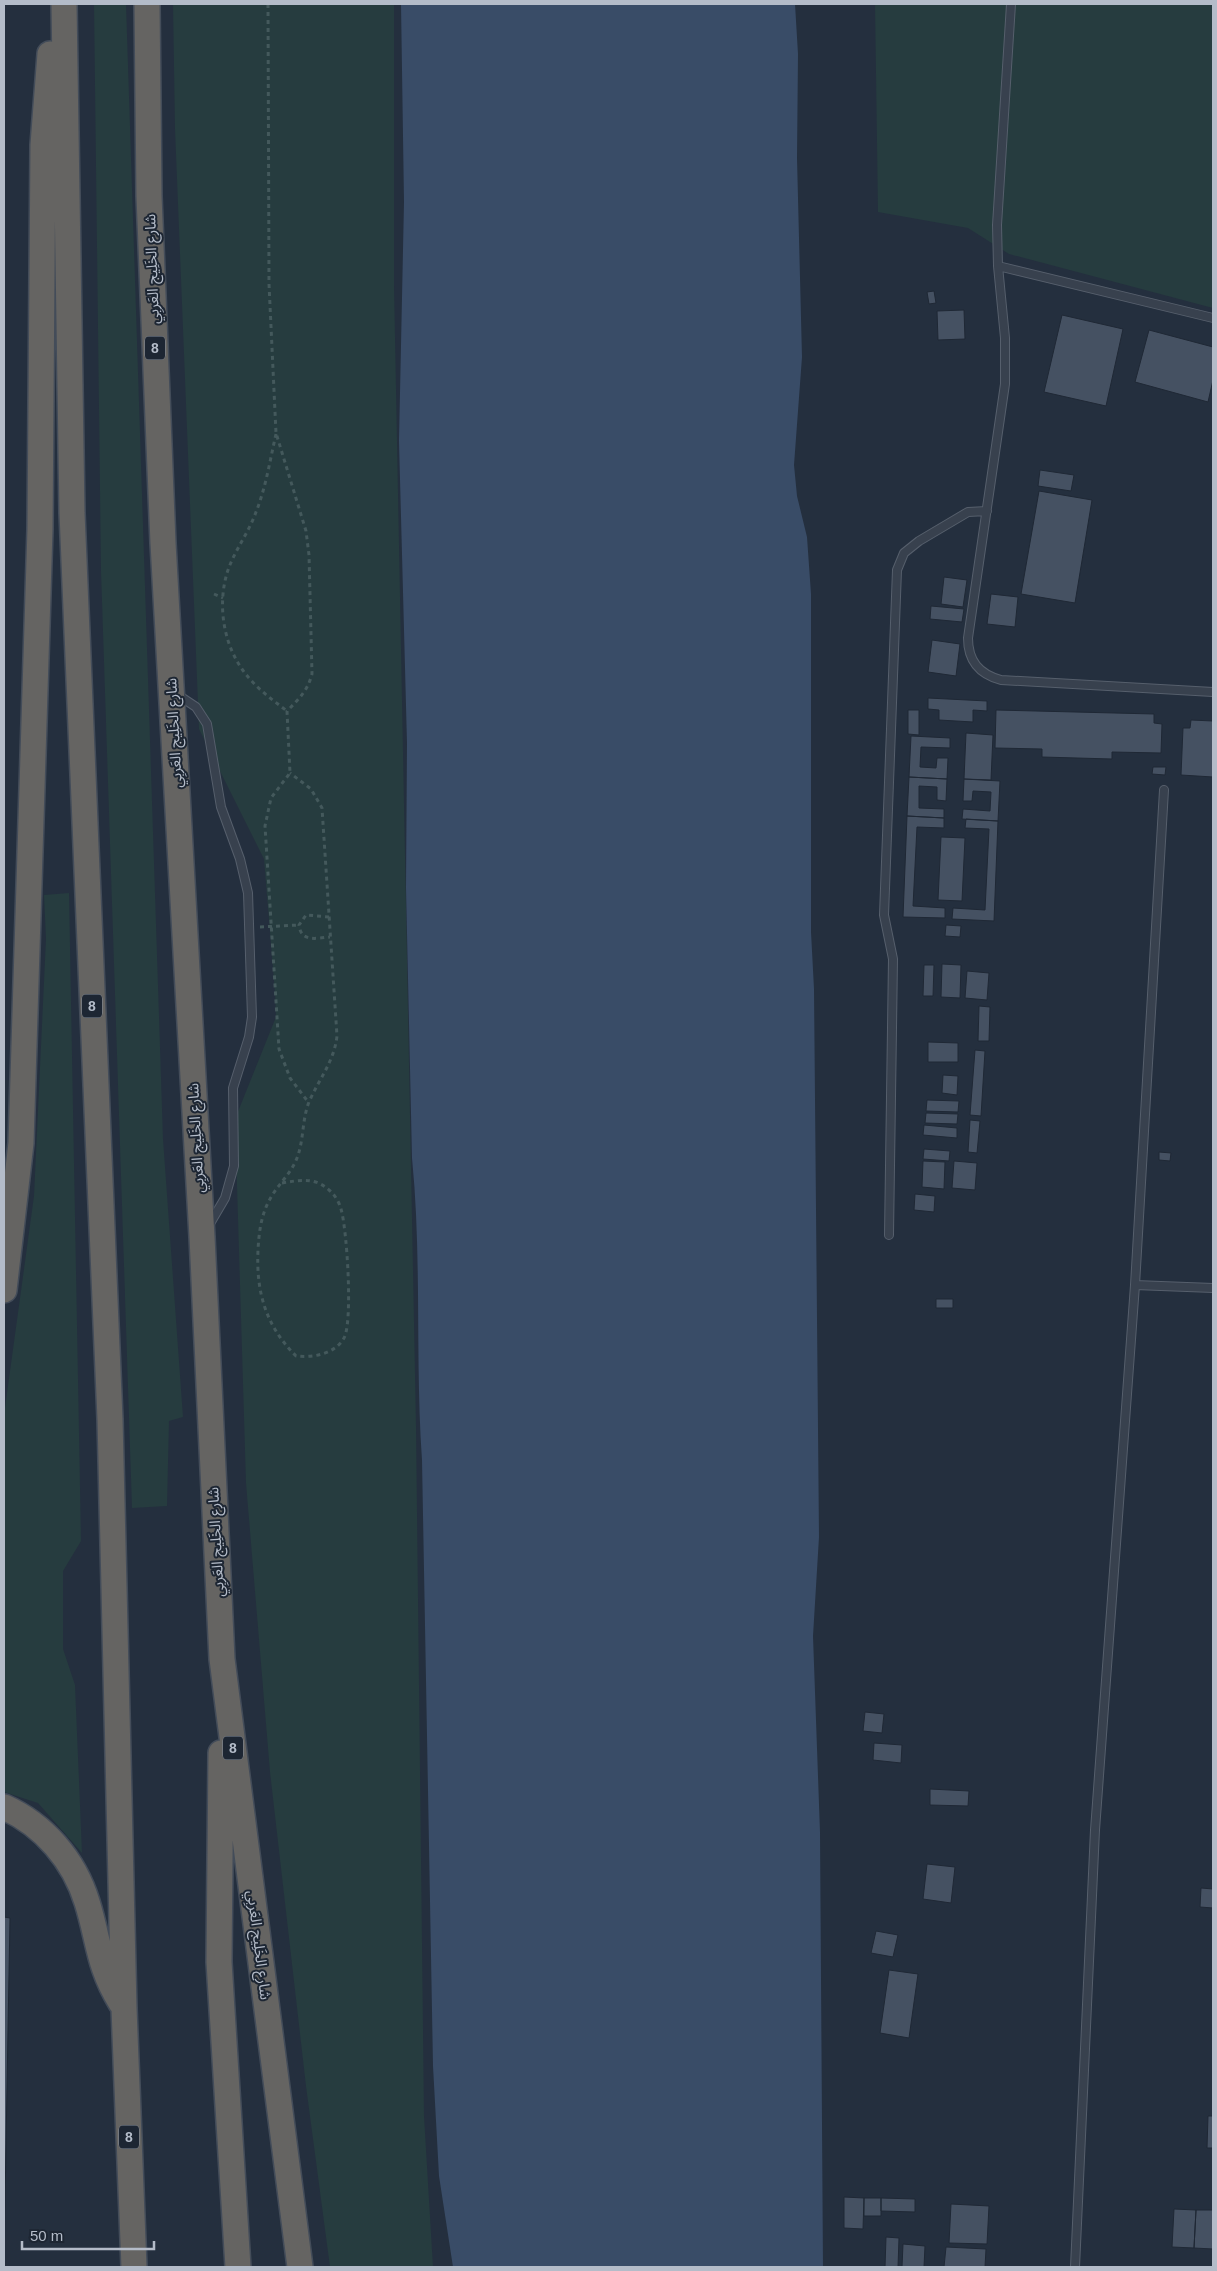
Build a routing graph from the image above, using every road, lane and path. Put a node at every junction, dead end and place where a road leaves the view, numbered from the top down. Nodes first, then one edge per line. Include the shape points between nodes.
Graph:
1 (53, 4) edge
2 (64, 4) edge
3 (147, 4) edge
4 (268, 4) edge
5 (1011, 4) edge
6 (998, 266) junction
7 (1213, 318) edge
8 (276, 433) junction
9 (987, 511) junction
10 (214, 594) dead end
11 (224, 598) junction
12 (171, 691) junction
13 (1213, 692) edge
14 (287, 710) junction
15 (290, 773) junction
16 (1164, 790) dead end
17 (329, 917) junction
18 (299, 926) junction
19 (249, 927) junction
20 (271, 927) junction
21 (330, 937) junction
22 (309, 1103) junction
23 (282, 1183) junction
24 (889, 1235) dead end
25 (202, 1237) junction
26 (1135, 1285) junction
27 (1213, 1288) edge
28 (4, 1290) edge
29 (222, 1659) junction
30 (4, 1807) edge
31 (124, 2008) junction
32 (134, 2267) edge
33 (238, 2267) edge
34 (300, 2267) edge
35 (1075, 2267) edge

1 - 28 highway via 43,145 40,529 21,1143
2 - 31 highway, 8 via 72,513 110,1419
3 - 12 highway, شارع الخَلِيج العَربِي / 8 via 149,196
4 - 8 path via 269,284
5 - 6 lane via 996,225
6 - 7 lane
6 - 9 lane via 1005,376
8 - 11 path via 256,512 228,570
8 - 14 path via 306,531 309,554 312,674 303,695
9 - 13 lane via 968,638 971,658 982,673 1001,680
9 - 24 lane via 968,512 919,541 904,553 897,570 884,915 893,959
10 - 11 path
11 - 14 path via 227,638 236,660 249,678
12 - 19 lane via 196,707 210,733 221,807 246,882
12 - 25 highway, شارع الخَلِيج العَربِي / 8
14 - 15 path
15 - 17 path via 311,789 322,808
15 - 20 path via 266,810
16 - 26 lane
17 - 18 path via 306,915
17 - 21 path
18 - 20 path
18 - 21 path via 309,939
19 - 20 path
19 - 25 lane via 252,1016 233,1088 234,1166 218,1212
20 - 22 path via 279,1049 288,1073
21 - 22 path via 336,1047
22 - 23 path via 298,1156
23 - 23 path via 270,1197 259,1229 258,1284 266,1316 284,1344 296,1356 313,1357 330,1351 344,1339 350,1317 341,1209 331,1191 314,1181
25 - 29 highway, شارع الخَلِيج العَربِي / 8
26 - 27 lane
26 - 35 lane via 1095,1830
29 - 33 highway via 219,1962
29 - 34 highway, شارع الخَلِيج العَربِي / 8
30 - 31 highway via 52,1840 74,1870 88,1904 102,1963
31 - 32 highway, 8

